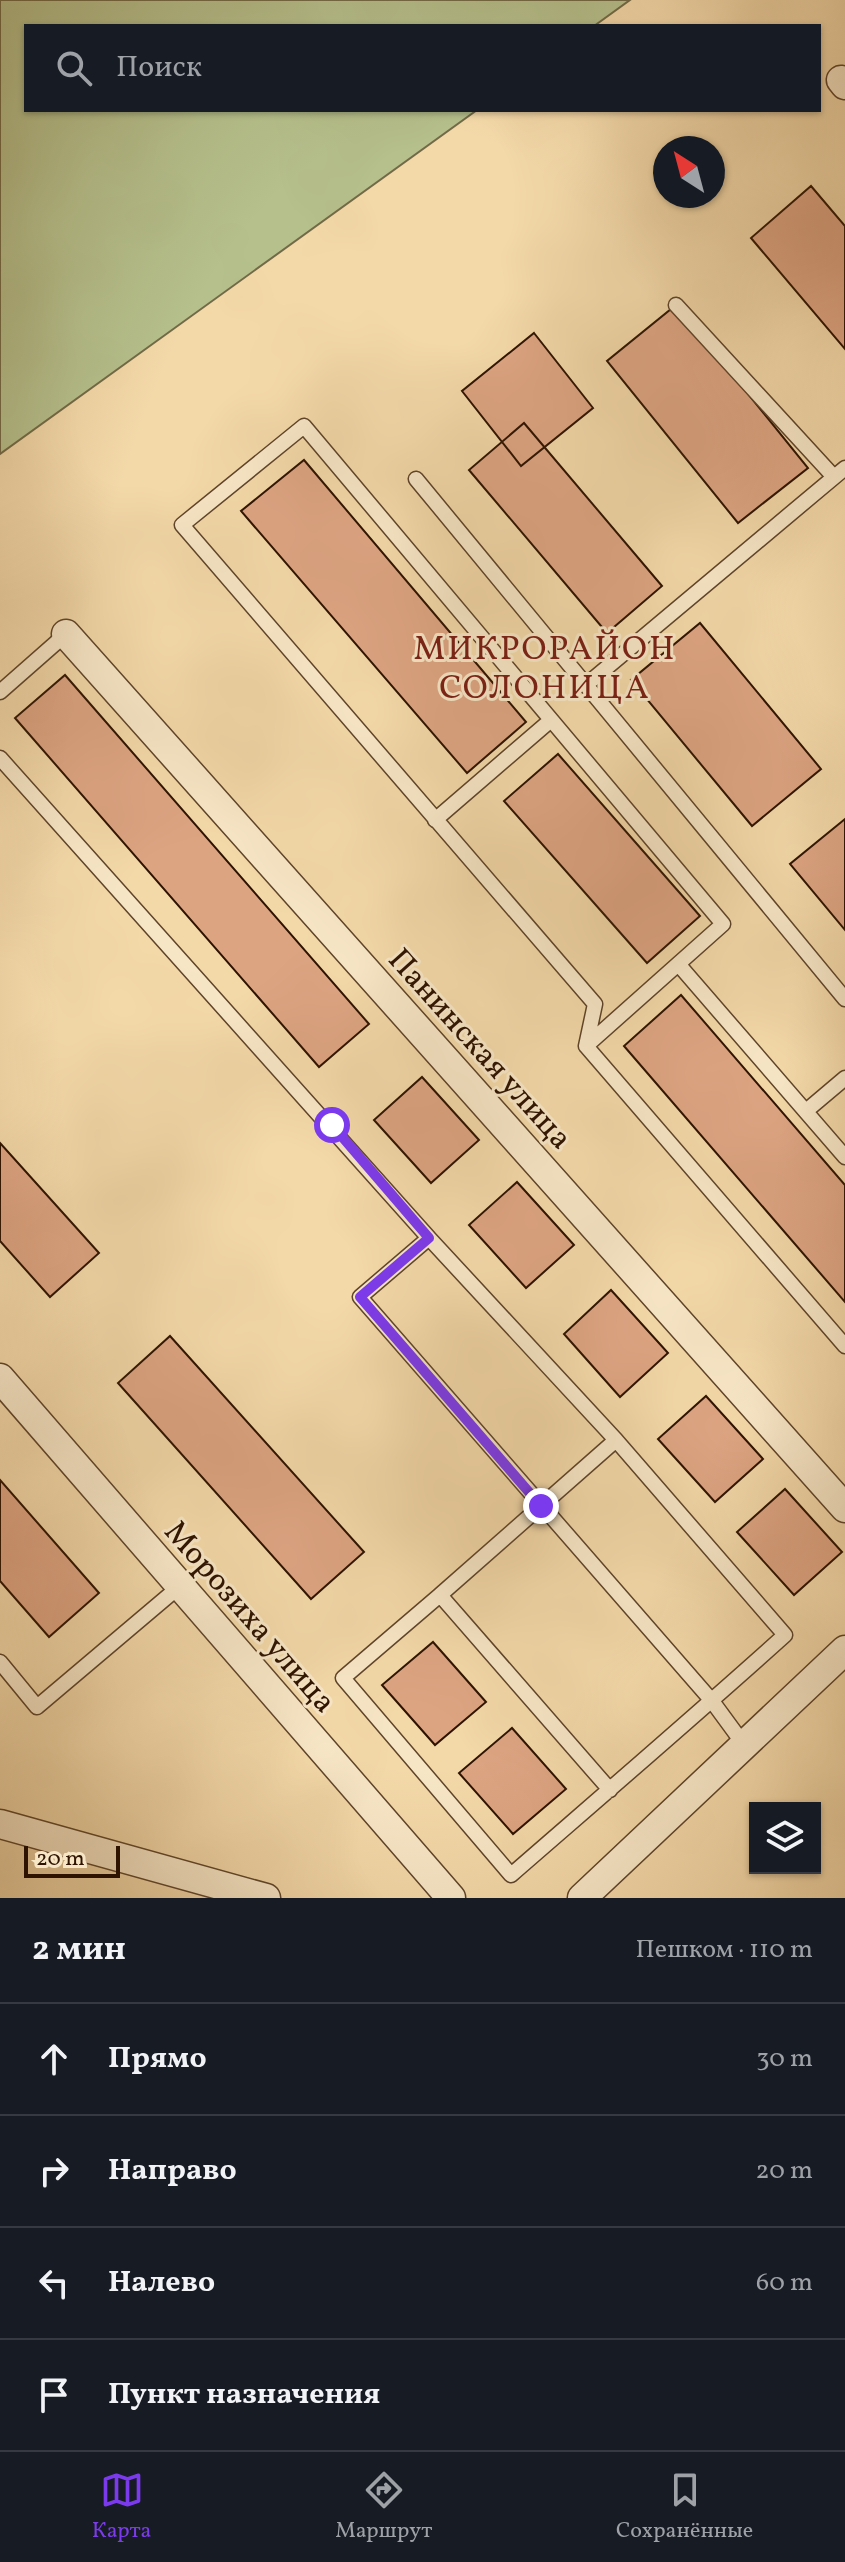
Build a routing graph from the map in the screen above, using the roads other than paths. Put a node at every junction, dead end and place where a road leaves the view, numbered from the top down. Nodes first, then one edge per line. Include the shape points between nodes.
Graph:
1 (676, 305) dead end
2 (839, 472) edge
3 (416, 479) dead end
4 (66, 634) joint
5 (586, 685) junction
6 (0, 692) edge
7 (551, 720) junction
8 (0, 758) edge
9 (435, 820) junction
10 (679, 965) junction
11 (845, 999) edge
12 (586, 1046) junction
13 (845, 1078) edge
14 (806, 1111) junction
15 (845, 1157) edge
16 (429, 1238) junction
17 (845, 1346) edge
18 (0, 1378) edge
19 (616, 1440) junction
20 (541, 1506) junction
21 (845, 1508) edge
22 (180, 1586) junction
23 (440, 1595) junction
24 (845, 1650) edge
25 (0, 1662) edge
26 (712, 1701) junction
27 (745, 1746) junction
28 (610, 1790) junction
29 (0, 1824) edge
30 (266, 1898) edge
31 (451, 1898) edge
32 (582, 1898) edge

1 - 2 lane
2 - 5 lane
3 - 5 lane
4 - 6 lane
4 - 21 street, Панинская улица
5 - 11 lane
7 - 9 lane
7 - 9 lane via 304,426 182,525
7 - 10 lane via 723,924
8 - 16 lane
9 - 12 lane via 595,1004
10 - 12 lane
10 - 14 lane
12 - 17 lane
13 - 14 lane
14 - 15 lane
16 - 19 lane
16 - 20 lane via 360,1297
18 - 22 street, Морозиха улица
19 - 20 lane
19 - 26 lane via 785,1635
20 - 23 lane
20 - 26 lane
22 - 25 lane via 37,1707
22 - 31 street, Морозиха улица
23 - 28 lane
23 - 28 lane via 343,1678 511,1875
24 - 27 street
26 - 27 lane
26 - 28 lane
27 - 32 street
29 - 30 street

